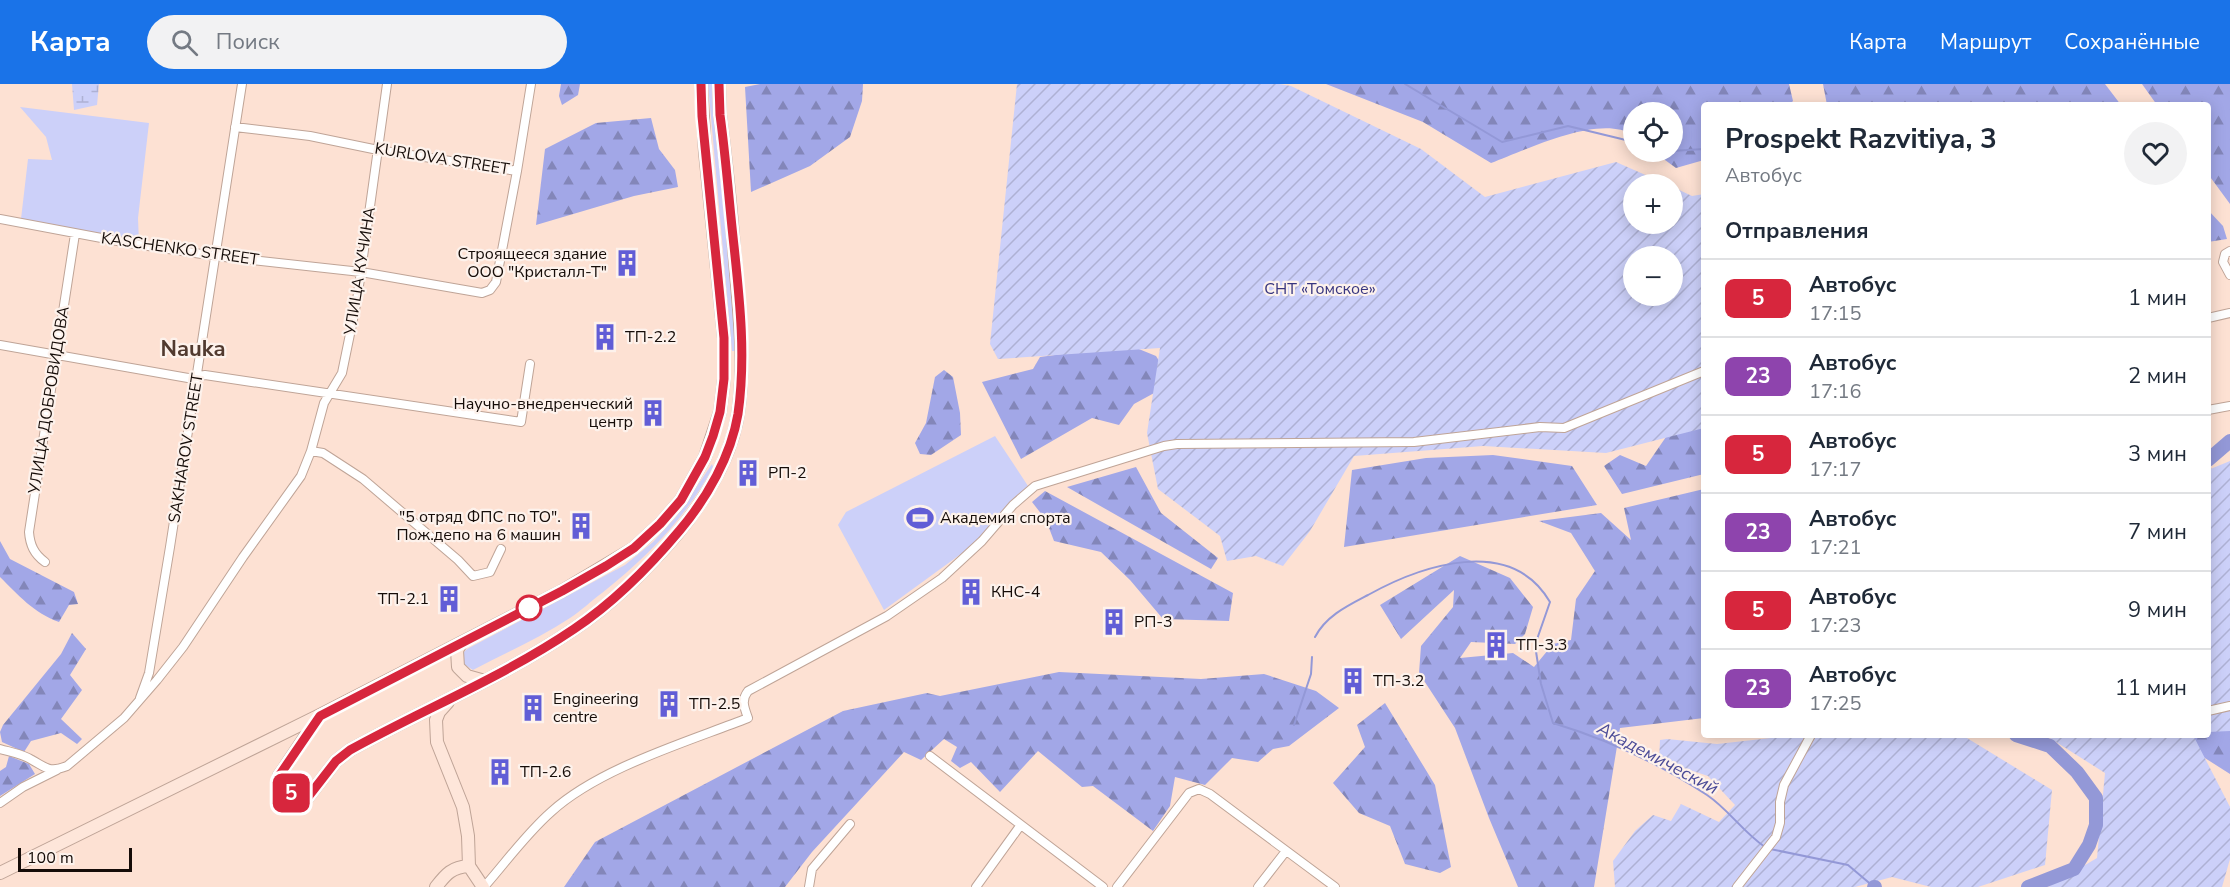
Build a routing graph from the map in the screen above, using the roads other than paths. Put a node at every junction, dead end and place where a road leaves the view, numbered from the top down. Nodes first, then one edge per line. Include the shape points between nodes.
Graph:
1 (242, 84) edge
2 (387, 84) edge
3 (531, 84) edge
4 (701, 84) edge
5 (719, 84) edge
6 (235, 127) junction
7 (378, 150) junction
8 (517, 171) junction
9 (0, 219) edge
10 (75, 234) junction
11 (2230, 251) edge
12 (215, 256) junction
13 (361, 272) junction
14 (2230, 275) edge
15 (482, 293) joint
16 (2230, 313) edge
17 (2211, 317) edge
18 (0, 345) edge
19 (57, 354) junction
20 (530, 364) dead end
21 (1701, 372) edge
22 (197, 376) junction
23 (328, 394) junction
24 (2230, 406) edge
25 (2211, 409) edge
26 (720, 412) junction
27 (737, 416) junction
28 (311, 451) junction
29 (705, 457) junction
30 (722, 464) junction
31 (501, 549) dead end
32 (45, 562) dead end
33 (463, 641) junction
34 (149, 673) junction
35 (158, 680) junction
36 (485, 681) junction
37 (456, 695) junction
38 (138, 704) junction
39 (2230, 706) edge
40 (2211, 710) edge
41 (320, 716) junction
42 (1809, 738) edge
43 (0, 749) edge
44 (930, 756) dead end
45 (58, 770) junction
46 (0, 803) edge
47 (850, 824) dead end
48 (1020, 826) junction
49 (1286, 851) junction
50 (469, 866) junction
51 (0, 873) edge
52 (436, 887) edge
53 (484, 887) edge
54 (809, 887) edge
55 (976, 887) edge
56 (1103, 887) edge
57 (1117, 887) edge
58 (1258, 887) edge
59 (1335, 887) edge
60 (1737, 887) edge

1 - 6 street, SAKHAROV STREET
2 - 7 street, УЛИЦА КУЧИНА
3 - 8 street
4 - 26 street via 724,338
5 - 27 street via 742,340
6 - 7 street, KURLOVA STREET via 310,136
6 - 12 street, SAKHAROV STREET
7 - 8 street, KURLOVA STREET
7 - 13 street, УЛИЦА КУЧИНА
8 - 15 street, KURLOVA STREET via 498,276 490,290
9 - 10 street, KASCHENKO STREET
10 - 12 street, KASCHENKO STREET
10 - 19 street, УЛИЦА ДОБРОВИДОВА
11 - 14 street via 2223,262
12 - 13 street, KASCHENKO STREET
12 - 22 street, SAKHAROV STREET
13 - 15 street, KASCHENKO STREET
13 - 23 street, УЛИЦА КУЧИНА via 342,373
16 - 17 street
18 - 19 street
19 - 22 street via 188,378
19 - 32 street, УЛИЦА ДОБРОВИДОВА via 29,532 30,543
20 - 23 street via 521,422
21 - 53 street via 1564,428 1540,427 1414,442 1177,444 1035,486 942,578 887,616 748,691 743,703 748,718 618,770 565,800 538,824
22 - 23 street
22 - 34 street, SAKHAROV STREET
23 - 28 street, УЛИЦА КУЧИНА
24 - 25 street
26 - 27 street
26 - 29 street
27 - 30 street
28 - 31 street via 323,453 363,479 473,576 490,572
28 - 35 street, УЛИЦА КУЧИНА via 301,476
29 - 30 street
29 - 33 street via 681,500 634,548 562,591
30 - 36 street via 691,517 624,589 576,628
33 - 36 street via 457,650 458,667 467,676
33 - 41 street
34 - 35 street via 151,680
34 - 38 street, SAKHAROV STREET
35 - 38 street, УЛИЦА КУЧИНА
36 - 37 street
37 - 41 street via 350,750 336,761 308,797 301,799 282,786 279,776
37 - 50 street via 439,712 435,731 463,807
38 - 45 street, УЛИЦА КУЧИНА
39 - 40 street
41 - 51 street
42 - 60 street via 1784,785 1776,837
43 - 45 street via 31,759 46,769
44 - 48 street
45 - 46 street, УЛИЦА КУЧИНА
47 - 54 street via 812,869
48 - 55 street
48 - 56 street
49 - 57 street via 1199,789 1189,793
49 - 58 street
49 - 59 street
50 - 52 street via 450,870
50 - 53 street

